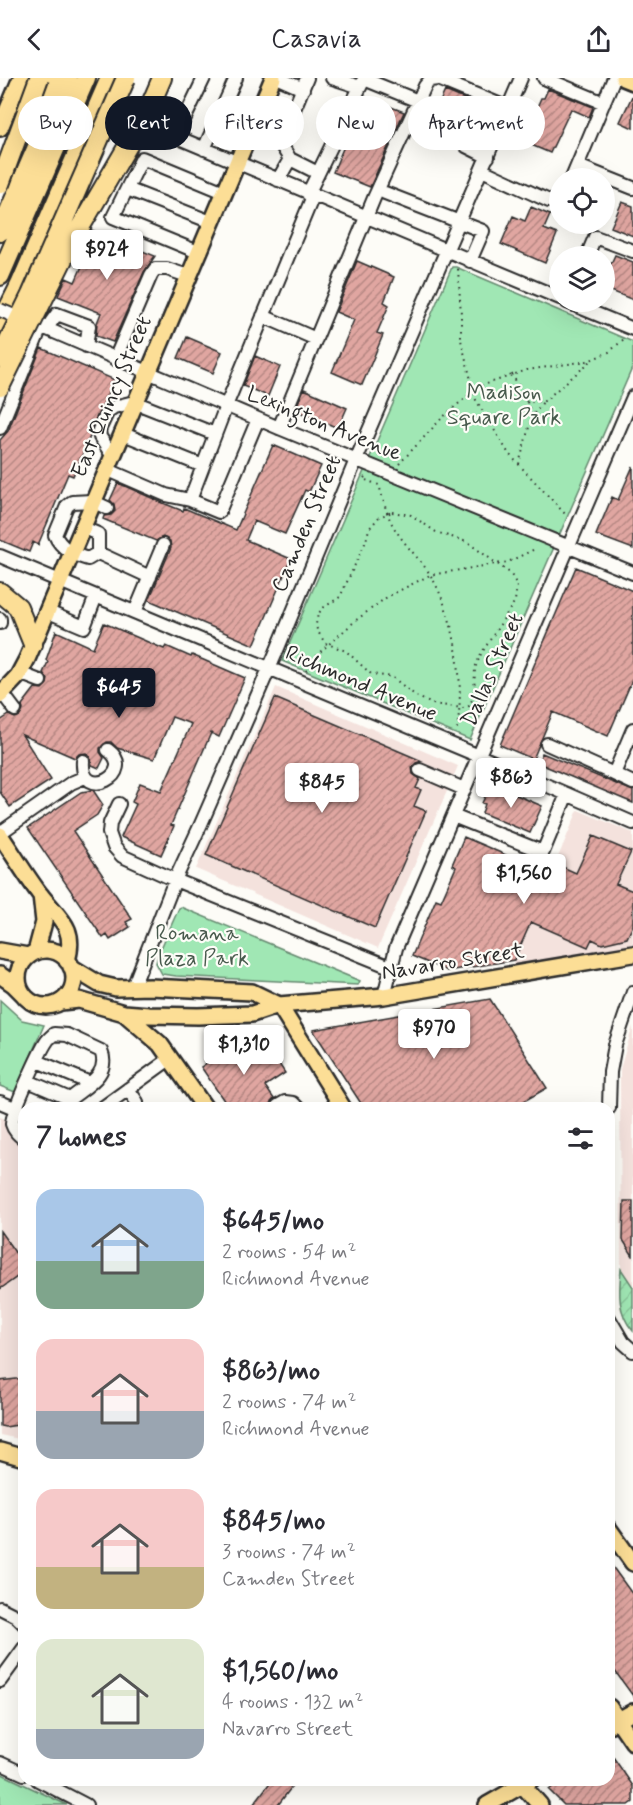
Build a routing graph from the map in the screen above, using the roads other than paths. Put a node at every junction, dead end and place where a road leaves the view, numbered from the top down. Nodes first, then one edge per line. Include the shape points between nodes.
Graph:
1 (21, 78) edge
2 (39, 78) edge
3 (57, 78) edge
4 (66, 78) edge
5 (86, 78) edge
6 (110, 78) edge
7 (126, 78) edge
8 (162, 78) edge
9 (204, 78) edge
10 (236, 78) edge
11 (275, 78) edge
12 (332, 78) edge
13 (521, 78) edge
14 (543, 78) edge
15 (614, 78) edge
16 (623, 78) edge
17 (633, 82) edge
18 (305, 84) edge
19 (360, 87) junction
20 (228, 96) edge
21 (266, 96) edge
22 (420, 96) edge
23 (478, 96) edge
24 (513, 96) edge
25 (408, 97) edge
26 (192, 103) edge
27 (604, 103) junction
28 (408, 124) edge
29 (0, 128) edge
30 (192, 144) edge
31 (204, 149) edge
32 (206, 150) edge
33 (242, 150) edge
34 (284, 150) edge
35 (473, 150) edge
36 (491, 150) edge
37 (488, 158) junction
38 (290, 159) junction
39 (237, 163) junction
40 (578, 166) joint
41 (483, 170) junction
42 (0, 173) edge
43 (318, 173) junction
44 (278, 180) junction
45 (0, 184) edge
46 (633, 188) edge
47 (127, 189) junction
48 (224, 192) junction
49 (385, 193) dead end
50 (311, 195) junction
51 (549, 201) edge
52 (366, 218) junction
53 (459, 221) junction
54 (211, 222) junction
55 (0, 232) edge
56 (592, 246) edge
57 (446, 251) junction
58 (633, 251) edge
59 (198, 252) junction
60 (470, 261) junction
61 (0, 276) edge
62 (188, 276) junction
63 (549, 293) edge
64 (0, 310) edge
65 (592, 312) edge
66 (263, 316) junction
67 (0, 326) edge
68 (40, 326) junction
69 (633, 328) edge
70 (316, 339) junction
71 (86, 346) junction
72 (0, 358) edge
73 (115, 359) junction
74 (147, 373) junction
75 (0, 387) edge
76 (633, 397) edge
77 (134, 402) junction
78 (226, 406) junction
79 (258, 419) junction
80 (0, 428) edge
81 (279, 428) junction
82 (121, 433) junction
83 (215, 434) junction
84 (356, 460) junction
85 (109, 462) junction
86 (203, 466) junction
87 (190, 500) junction
88 (92, 501) junction
89 (107, 508) dead end
90 (81, 527) junction
91 (163, 544) dead end
92 (570, 547) junction
93 (70, 553) junction
94 (98, 553) junction
95 (0, 555) edge
96 (633, 573) edge
97 (150, 577) junction
98 (59, 580) junction
99 (0, 592) edge
100 (96, 596) junction
101 (46, 611) junction
102 (135, 612) junction
103 (33, 644) junction
104 (269, 668) junction
105 (20, 673) junction
106 (40, 681) dead end
107 (1, 692) edge
108 (15, 710) dead end
109 (633, 729) edge
110 (547, 744) dead end
111 (108, 750) dead end
112 (628, 754) edge
113 (478, 756) junction
114 (83, 761) dead end
115 (420, 770) dead end
116 (614, 774) junction
117 (85, 777) junction
118 (633, 783) edge
119 (464, 789) junction
120 (567, 794) junction
121 (119, 804) dead end
122 (453, 816) junction
123 (633, 823) edge
124 (0, 834) edge
125 (175, 880) junction
126 (40, 895) junction
127 (0, 951) edge
128 (32, 954) junction
129 (633, 954) edge
130 (69, 964) junction
131 (390, 967) junction
132 (0, 975) edge
133 (133, 987) junction
134 (633, 992) edge
135 (24, 995) junction
136 (384, 996) junction
137 (61, 1002) junction
138 (279, 1005) junction
139 (124, 1013) junction
140 (171, 1058) junction
141 (38, 1061) junction
142 (28, 1081) junction
143 (90, 1083) junction
144 (128, 1089) junction
145 (0, 1102) edge
146 (22, 1102) edge
147 (110, 1102) edge
148 (137, 1102) edge
149 (201, 1102) edge
150 (339, 1102) edge
151 (609, 1102) edge
152 (18, 1110) edge
153 (18, 1114) edge
154 (18, 1134) edge
155 (615, 1328) edge
156 (633, 1351) edge
157 (0, 1451) edge
158 (18, 1455) edge
159 (615, 1540) edge
160 (633, 1563) edge
161 (0, 1608) edge
162 (18, 1618) edge
163 (18, 1656) edge
164 (0, 1681) edge
165 (633, 1712) edge
166 (615, 1716) edge
167 (615, 1721) edge
168 (633, 1742) edge
169 (0, 1763) edge
170 (18, 1771) edge
171 (50, 1786) edge
172 (518, 1786) edge
173 (527, 1786) edge
174 (86, 1805) edge
175 (487, 1805) edge
176 (540, 1805) edge

1 - 29 main road
2 - 45 highway, bridge
3 - 42 highway
4 - 55 highway
5 - 61 highway
6 - 67 highway
7 - 72 highway, bridge
8 - 75 highway, bridge via 147,113 71,243
9 - 26 street
10 - 20 street
11 - 18 street
11 - 21 main road, East Quincy Street
12 - 19 street
13 - 24 street, Camden Street
14 - 27 street
15 - 27 street
16 - 17 main road
19 - 25 street via 364,79
19 - 43 street
22 - 23 street via 430,80 438,79
27 - 40 street
28 - 52 street
30 - 31 street
32 - 39 street
33 - 39 main road, East Quincy Street
34 - 38 street
35 - 37 street
36 - 37 street, Camden Street
37 - 41 street, Camden Street
38 - 43 street
38 - 44 street
39 - 44 street
39 - 48 main road, East Quincy Street
40 - 46 street
41 - 51 street
41 - 53 street, Camden Street
43 - 50 street
44 - 50 street
47 - 48 street via 142,159
47 - 54 street
47 - 59 street via 113,217
48 - 54 main road, East Quincy Street
49 - 53 street
50 - 52 street
50 - 66 street
52 - 57 street
52 - 70 street
53 - 57 street, Camden Street
53 - 60 street via 483,231
54 - 59 main road, East Quincy Street
56 - 58 street via 596,237
57 - 60 street
57 - 84 street, Camden Street
59 - 62 main road, East Quincy Street
60 - 63 street
62 - 73 street via 167,268 155,269
62 - 74 main road, East Quincy Street
64 - 68 street, Lexington Avenue, bridge
65 - 69 street
66 - 70 street
66 - 78 street
68 - 71 street, Lexington Avenue
68 - 71 street via 57,314 89,326
68 - 80 street
70 - 81 street
71 - 73 street, Lexington Avenue
73 - 74 street, Lexington Avenue
74 - 77 main road, East Quincy Street
74 - 78 street, Lexington Avenue
76 - 92 street, Dallas Street
77 - 82 main road, East Quincy Street
77 - 83 street
77 - 85 street via 108,411 99,430
78 - 79 street, Lexington Avenue
78 - 83 street
79 - 81 street, Lexington Avenue
79 - 87 street via 219,512
81 - 84 street, Lexington Avenue
82 - 85 main road, East Quincy Street
82 - 86 street
83 - 86 street
84 - 92 street, Lexington Avenue
84 - 104 street, Camden Street
85 - 87 street via 166,495
85 - 88 main road, East Quincy Street
86 - 87 street
88 - 89 street
88 - 90 main road, East Quincy Street
88 - 93 street via 72,501 67,506 55,535
90 - 93 main road, East Quincy Street
90 - 94 street via 98,534
91 - 97 street
92 - 96 street, Lexington Avenue
92 - 113 street, Dallas Street
93 - 94 street via 88,559
93 - 98 main road, East Quincy Street
94 - 97 street
95 - 98 street, Richmond Avenue
97 - 102 street
98 - 100 street, Richmond Avenue
98 - 101 main road, East Quincy Street
99 - 103 highway via 18,607
100 - 101 street via 84,627
100 - 102 street, Richmond Avenue
101 - 103 main road, East Quincy Street
102 - 104 street, Richmond Avenue
103 - 105 main road, East Quincy Street
104 - 113 street, Richmond Avenue
104 - 125 street, Camden Street
105 - 106 street
105 - 107 main road, East Quincy Street
107 - 108 street
109 - 112 street
110 - 116 street
111 - 117 street via 117,765 111,778 98,783
112 - 116 street
113 - 119 street, Dallas Street
113 - 120 street, Richmond Avenue
114 - 117 street
115 - 119 street
116 - 118 street
117 - 124 street
119 - 122 street, Dallas Street
120 - 122 street via 543,852
120 - 123 street, Richmond Avenue
121 - 125 street via 110,823 114,847 122,856
122 - 131 street, Dallas Street
124 - 126 main road
125 - 131 street
125 - 133 street, Camden Street
126 - 128 main road via 44,922
126 - 130 main road via 66,926 71,946
127 - 128 main road
128 - 130 main road via 56,953
128 - 135 main road via 23,961 19,974
129 - 136 main road, Navarro Street
130 - 133 main road via 99,984
130 - 137 main road via 74,975 73,987
131 - 136 street, Dallas Street
132 - 135 main road
133 - 138 main road via 252,992
134 - 151 street via 609,1072
135 - 137 main road via 40,1005
136 - 138 main road, Navarro Street
137 - 139 main road, Navarro Street via 79,1000
138 - 139 main road, Navarro Street via 252,1014
138 - 150 main road
139 - 140 main road
140 - 144 street
140 - 149 main road
141 - 142 street
141 - 143 street
141 - 143 street via 47,1040 54,1034 67,1035 101,1051 101,1074
142 - 143 street via 70,1099
142 - 146 street
144 - 147 street
144 - 148 street
145 - 152 street
153 - 154 street via 12,1123
155 - 156 street
157 - 158 main road
159 - 160 main road
161 - 162 street
163 - 164 street
165 - 166 main road
167 - 168 main road
169 - 170 street
171 - 174 street
172 - 175 main road
173 - 176 main road

